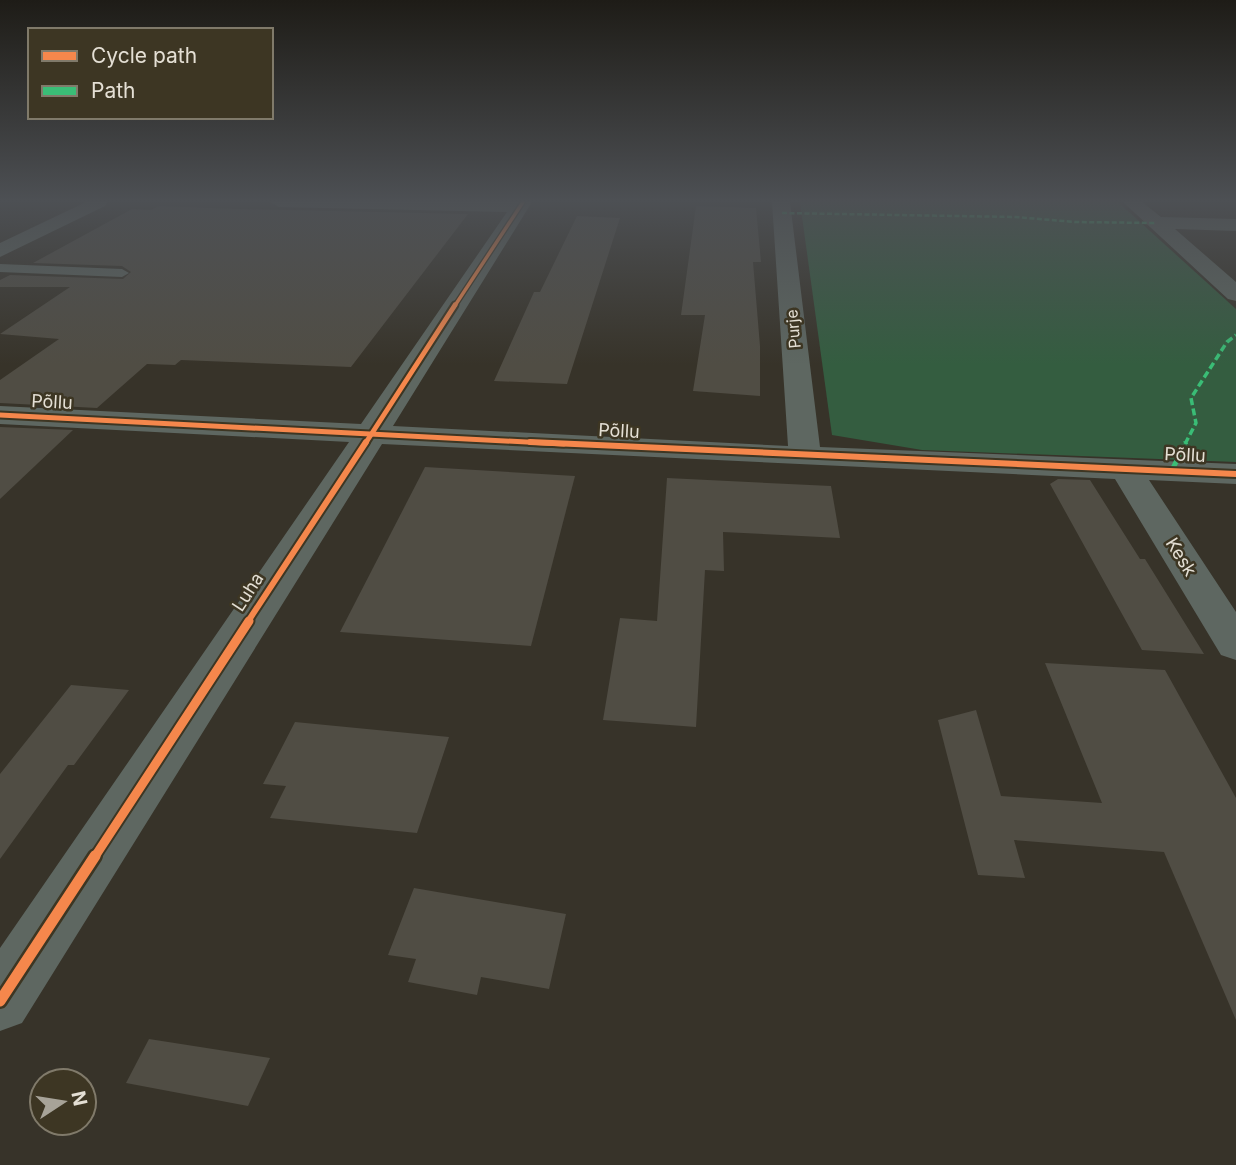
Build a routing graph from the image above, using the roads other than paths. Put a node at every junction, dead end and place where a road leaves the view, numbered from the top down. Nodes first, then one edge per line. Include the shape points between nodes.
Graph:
1 (486, 256) edge
2 (786, 256) edge
3 (1194, 256) edge
4 (0, 268) edge
5 (122, 273) dead end
6 (1236, 294) edge
7 (0, 415) edge
8 (370, 433) junction
9 (805, 456) junction
10 (1125, 468) junction
11 (1236, 474) edge
12 (1236, 645) edge
13 (0, 1000) edge

1 - 8 street, Luha
2 - 9 street, Purje
3 - 6 street
4 - 5 lane
7 - 8 street, Põllu
8 - 9 street, Põllu
8 - 13 street, Luha
9 - 10 street, Põllu
10 - 11 street, Põllu
10 - 12 street, Kesk

